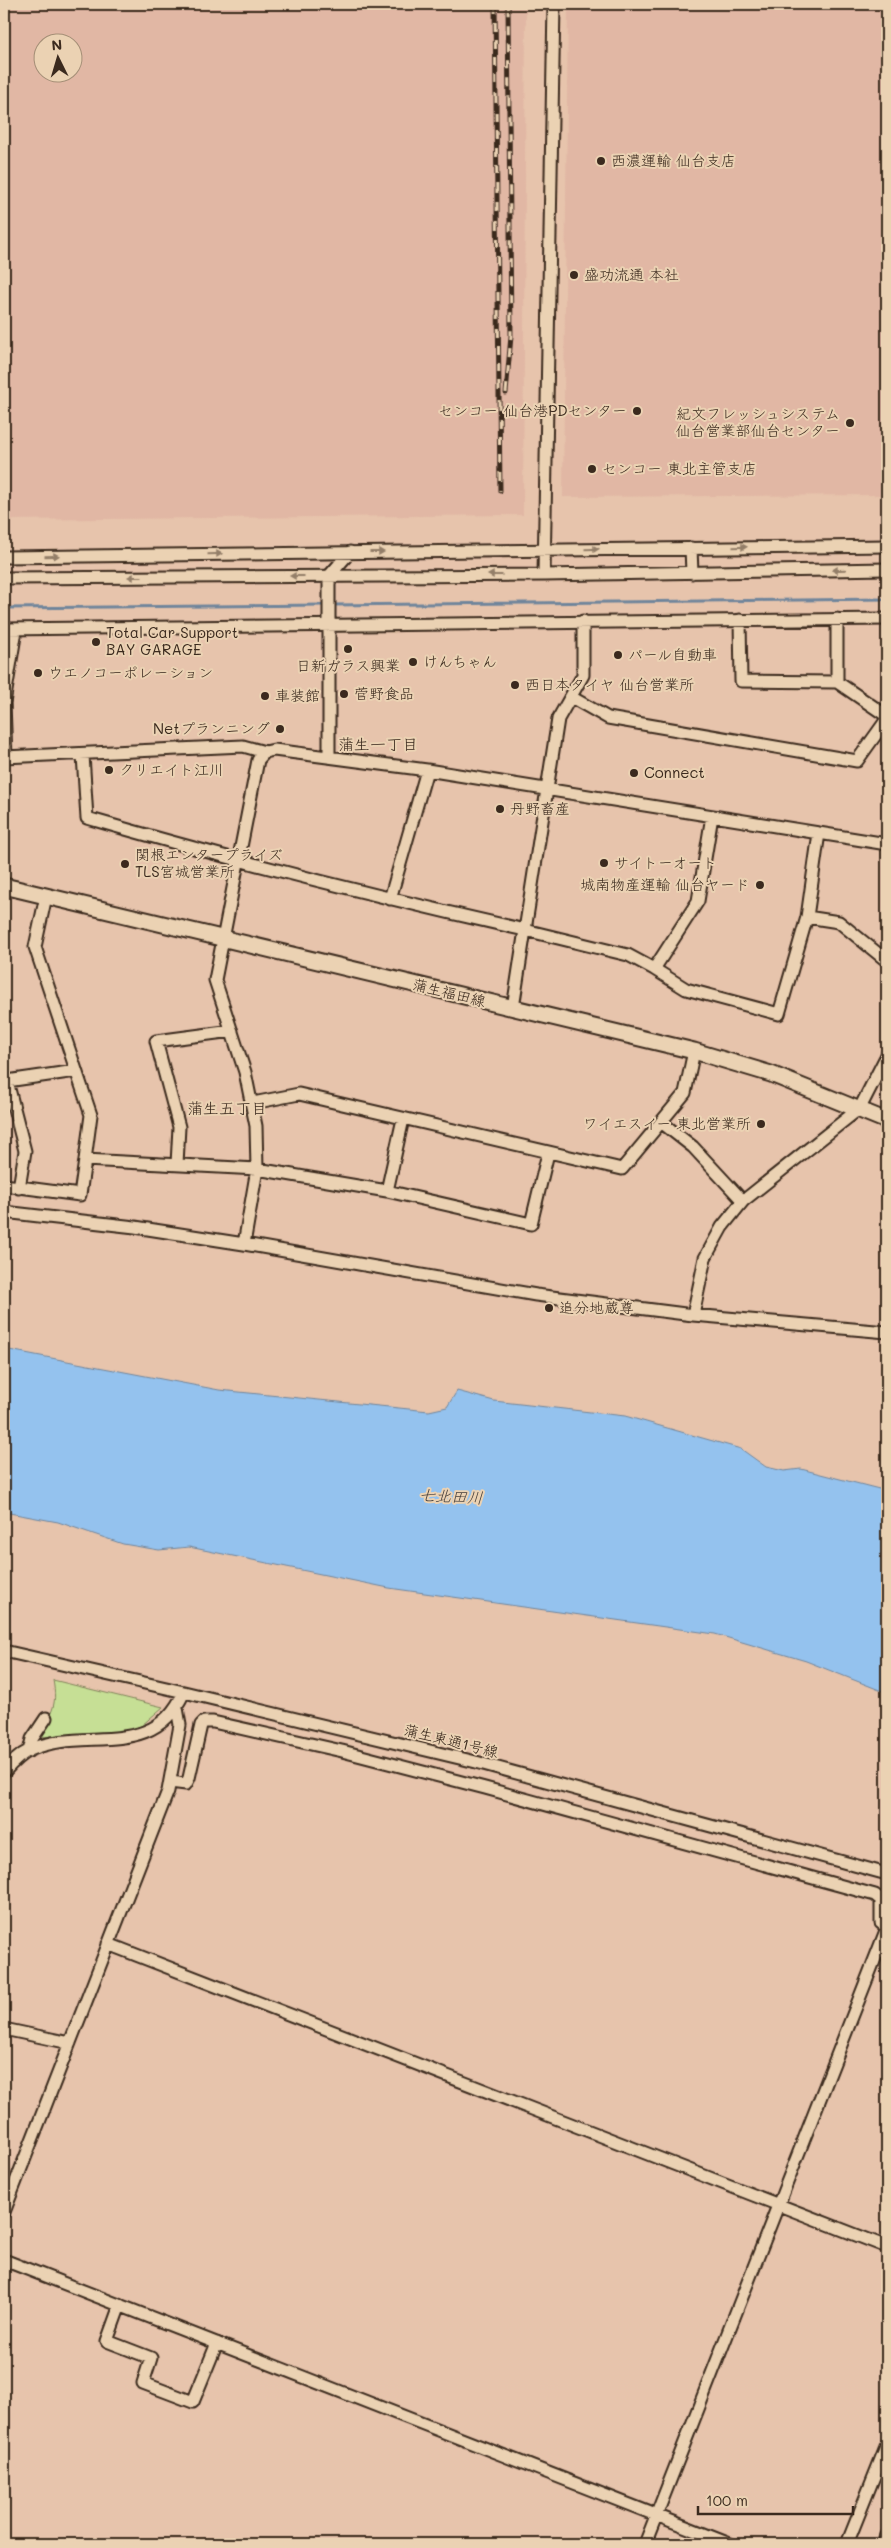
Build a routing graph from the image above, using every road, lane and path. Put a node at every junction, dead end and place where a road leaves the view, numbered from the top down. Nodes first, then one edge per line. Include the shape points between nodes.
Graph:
1 (554, 4) edge
2 (887, 546) edge
3 (691, 548) junction
4 (544, 550) junction
5 (350, 552) junction
6 (4, 557) edge
7 (887, 569) edge
8 (692, 573) junction
9 (544, 575) junction
10 (329, 576) junction
11 (4, 578) edge
12 (837, 619) junction
13 (887, 619) edge
14 (328, 620) junction
15 (740, 620) junction
16 (583, 621) junction
17 (4, 629) edge
18 (16, 630) junction
19 (837, 682) junction
20 (571, 697) junction
21 (887, 718) edge
22 (265, 752) junction
23 (83, 755) junction
24 (5, 757) edge
25 (329, 757) junction
26 (427, 770) junction
27 (547, 789) junction
28 (712, 816) junction
29 (819, 833) junction
30 (887, 844) edge
31 (238, 860) junction
32 (4, 886) edge
33 (46, 896) junction
34 (390, 899) junction
35 (807, 917) junction
36 (525, 930) junction
37 (223, 938) junction
38 (887, 961) edge
39 (654, 969) junction
40 (513, 1008) junction
41 (232, 1031) junction
42 (694, 1051) junction
43 (887, 1055) edge
44 (76, 1071) junction
45 (253, 1103) junction
46 (860, 1108) junction
47 (403, 1119) junction
48 (887, 1121) edge
49 (661, 1122) junction
50 (548, 1153) junction
51 (85, 1160) junction
52 (178, 1164) junction
53 (257, 1168) junction
54 (4, 1185) edge
55 (20, 1188) junction
56 (386, 1192) junction
57 (743, 1201) junction
58 (4, 1212) edge
59 (244, 1244) junction
60 (694, 1315) junction
61 (887, 1332) edge
62 (4, 1651) edge
63 (184, 1692) junction
64 (177, 1708) junction
65 (46, 1718) dead end
66 (28, 1751) junction
67 (4, 1772) edge
68 (170, 1782) junction
69 (887, 1874) edge
70 (887, 1928) edge
71 (108, 1944) junction
72 (4, 2029) edge
73 (70, 2043) junction
74 (777, 2204) junction
75 (4, 2212) edge
76 (887, 2247) edge
77 (4, 2260) edge
78 (120, 2305) junction
79 (217, 2343) junction
80 (887, 2444) edge
81 (656, 2515) junction
82 (887, 2535) edge
83 (645, 2544) edge
84 (730, 2544) edge
85 (847, 2544) edge
86 (884, 2544) edge

1 - 4 street
3 -> 2 street
4 -> 3 street
3 - 8 street
5 -> 4 street
4 - 9 street
6 -> 5 street
5 - 10 street
7 -> 8 street
8 - 9 street
9 -> 10 street
10 -> 11 street
10 - 14 street
12 - 13 street
12 - 15 street
12 - 19 street
14 - 16 street
14 - 18 street
14 - 25 street
15 - 16 street
15 - 19 street via 741,682
16 - 20 street via 583,675
17 - 18 street
18 - 24 street via 4,703
19 - 21 street
20 - 21 street via 608,718 857,762
20 - 27 street via 558,718
22 - 23 street via 243,746
22 - 25 street via 274,750
22 - 31 street via 258,760
23 - 24 street
23 - 31 street via 87,818
25 - 26 street
26 - 27 street
26 - 34 street
27 - 28 street
27 - 36 street
28 - 29 street
28 - 39 street via 698,901
29 - 30 street
29 - 35 street
31 - 34 street
31 - 37 street
32 - 33 main road, 蒲生福田線
33 - 37 main road, 蒲生福田線
33 - 44 street via 35,947
34 - 36 street
35 - 38 street via 839,922
35 - 39 street via 779,1014 686,989
36 - 39 street via 628,955
36 - 40 street
37 - 40 main road, 蒲生福田線
37 - 41 street via 215,980
40 - 42 main road, 蒲生福田線
41 - 45 street
41 - 52 street via 156,1041 179,1127
42 - 46 main road, 蒲生福田線 via 771,1074
42 - 49 street via 685,1093
43 - 46 street
44 - 51 street via 91,1115
44 - 55 street via 7,1081 25,1151
45 - 47 street via 299,1094
45 - 53 street
46 - 48 main road, 蒲生福田線
46 - 57 street
47 - 50 street
47 - 56 street
49 - 50 street via 622,1169
49 - 57 street via 693,1147
50 - 56 street via 531,1224
51 - 52 street
51 - 55 street via 80,1195
52 - 53 street
53 - 56 street
53 - 59 street
54 - 55 street
57 - 60 street via 722,1227 705,1258
58 - 59 street
59 - 60 street via 536,1295
60 - 61 street
62 - 63 street, 蒲生東通1号線
63 - 64 street
63 - 69 street, 蒲生東通1号線 via 476,1762
64 - 66 street via 148,1731 128,1738 67,1741
64 - 68 street via 180,1726
65 - 66 street
66 - 67 street
68 - 70 street via 186,1784 201,1725 213,1722 476,1786 875,1895 881,1900 881,1923
68 - 71 street
70 - 74 street
71 - 73 street
71 - 74 street
72 - 73 street
73 - 75 street
74 - 76 street
74 - 81 street
77 - 78 street
78 - 79 street
78 - 79 street via 107,2341 151,2358 143,2383 193,2402
79 - 81 street
80 - 85 street
81 - 83 street
81 - 84 street
82 - 86 street

